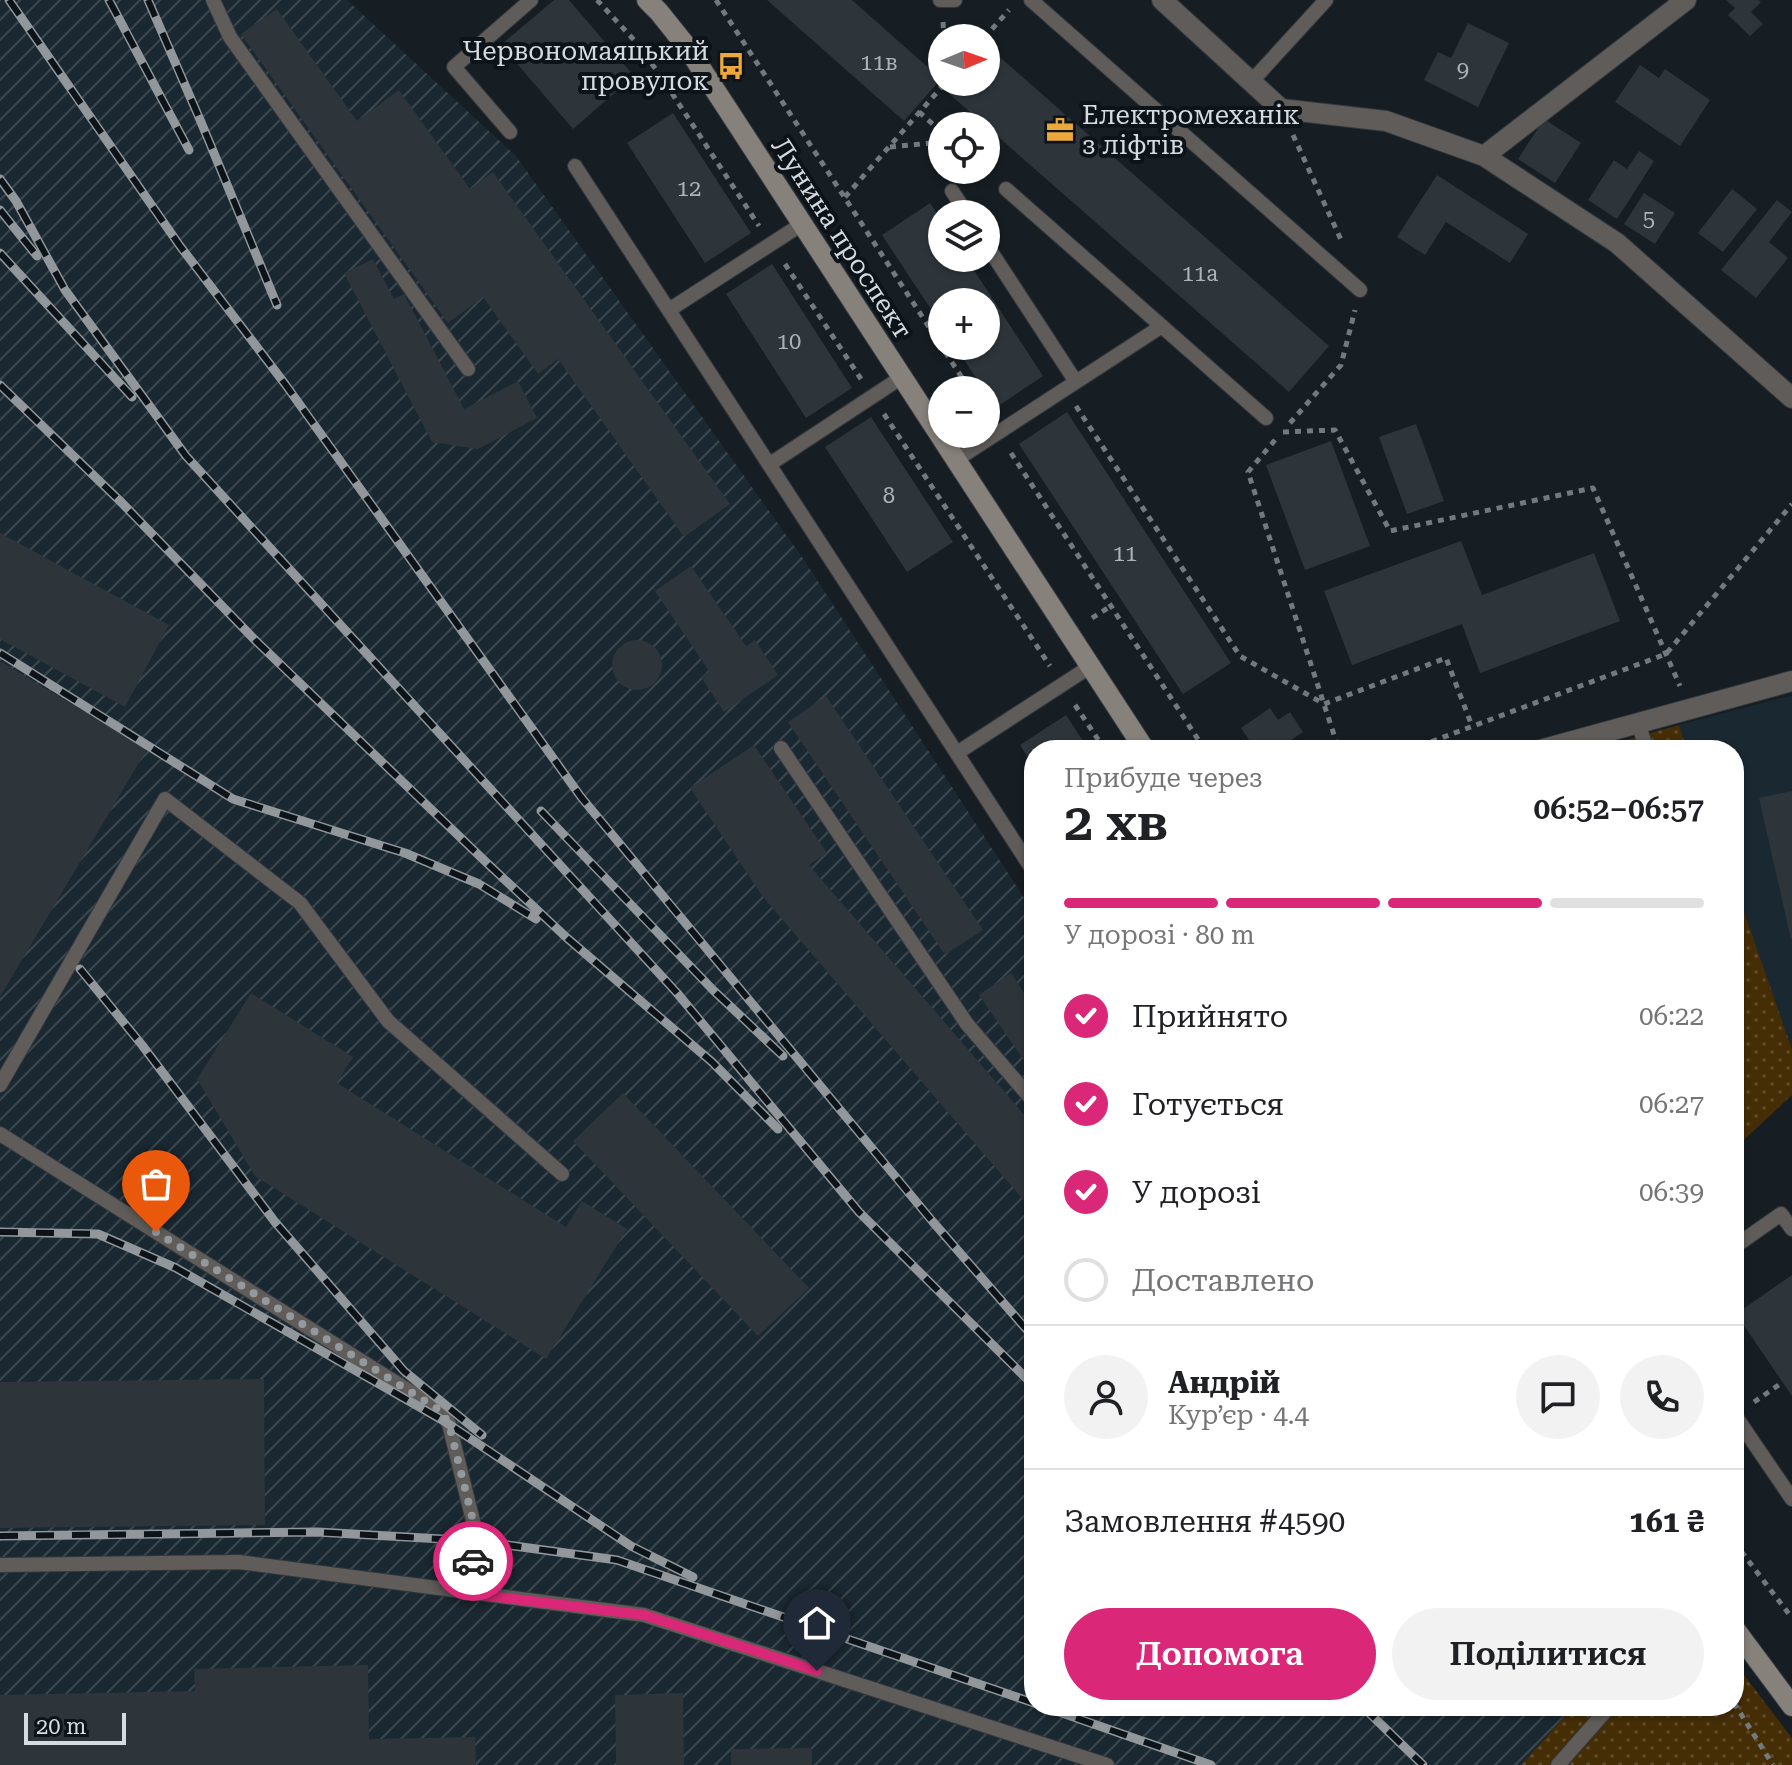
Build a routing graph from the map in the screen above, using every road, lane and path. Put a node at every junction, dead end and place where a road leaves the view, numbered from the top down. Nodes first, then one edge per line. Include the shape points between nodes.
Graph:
1 (213, 0) edge
2 (531, 0) edge
3 (597, 0) edge
4 (716, 0) edge
5 (940, 0) edge
6 (955, 0) edge
7 (1017, 0) edge
8 (1031, 0) edge
9 (1162, 0) edge
10 (1326, 0) edge
11 (1686, 0) edge
12 (659, 4) edge
13 (996, 24) edge
14 (1251, 82) junction
15 (933, 96) edge
16 (1281, 109) junction
17 (919, 112) junction
18 (928, 120) edge
19 (510, 132) dead end
20 (928, 143) edge
21 (889, 147) junction
22 (1484, 156) junction
23 (575, 166) dead end
24 (1006, 189) dead end
25 (952, 191) dead end
26 (845, 197) junction
27 (958, 200) edge
28 (802, 224) junction
29 (1343, 241) dead end
30 (771, 243) junction
31 (1000, 268) edge
32 (1360, 290) joint
33 (669, 310) junction
34 (1162, 326) junction
35 (468, 369) dead end
36 (961, 376) edge
37 (902, 377) junction
38 (1070, 386) junction
39 (872, 396) junction
40 (1792, 398) edge
41 (1305, 406) dead end
42 (1266, 418) dead end
43 (1000, 432) edge
44 (1282, 432) dead end
45 (1000, 436) edge
46 (975, 448) edge
47 (956, 460) junction
48 (770, 464) junction
49 (1248, 472) dead end
50 (1792, 504) edge
51 (1666, 654) junction
52 (1091, 666) junction
53 (1792, 681) edge
54 (1062, 685) junction
55 (1324, 704) junction
56 (1689, 709) junction
57 (1638, 723) junction
58 (1472, 726) junction
59 (1098, 740) edge
60 (1139, 740) edge
61 (1198, 740) edge
62 (1336, 740) edge
63 (1435, 740) edge
64 (1576, 740) edge
65 (1644, 740) edge
66 (781, 748) dead end
67 (957, 753) junction
68 (1024, 857) edge
69 (0, 1085) edge
70 (1024, 1090) edge
71 (0, 1134) edge
72 (562, 1174) dead end
73 (1792, 1229) edge
74 (1744, 1240) edge
75 (1783, 1382) dead end
76 (1744, 1408) edge
77 (1744, 1429) edge
78 (1792, 1499) edge
79 (1744, 1555) edge
80 (0, 1565) edge
81 (465, 1593) junction
82 (1792, 1618) edge
83 (1744, 1641) edge
84 (1792, 1706) edge
85 (1601, 1716) edge
86 (1742, 1716) edge
87 (1107, 1765) edge
88 (1558, 1765) edge
89 (1773, 1765) edge

1 - 35 lane via 230,37
2 - 19 lane via 454,67
3 - 30 path via 660,75
4 - 26 path
5 - 6 lane
7 - 13 path
8 - 32 lane
9 - 14 street
10 - 14 lane
11 - 22 street
12 - 28 street, Лунина проспект
14 - 16 street
15 - 17 path
16 - 22 street via 1386,121
16 - 29 path
17 - 18 path
17 - 21 path
20 - 21 path
21 - 26 path
22 - 40 street via 1617,243
23 - 33 lane
24 - 34 lane
25 - 27 lane
26 - 36 path
28 - 30 lane
28 - 37 street, Лунина проспект
30 - 33 lane
30 - 39 path
31 - 38 lane
32 - 41 path via 1341,365
33 - 48 lane
34 - 38 lane
34 - 42 lane
37 - 39 lane
37 - 47 street, Лунина проспект
38 - 43 lane
38 - 55 path via 1240,656
39 - 48 lane
39 - 54 path
44 - 51 path via 1335,430 1390,531 1593,488
45 - 61 path
46 - 47 lane
47 - 52 street, Лунина проспект
48 - 67 lane
49 - 55 path
50 - 51 path
51 - 56 path
51 - 58 path
52 - 54 lane
52 - 60 street, Лунина проспект
53 - 56 street
54 - 59 path
54 - 67 lane
55 - 58 path via 1446,658
55 - 62 path
56 - 57 street
57 - 64 street
57 - 65 lane
58 - 63 path
66 - 70 lane via 967,1024
67 - 68 lane
69 - 72 lane via 165,799 300,903 388,1021
71 - 81 lane via 441,1411 449,1424 478,1541
73 - 74 lane via 1781,1214
75 - 76 path
77 - 78 lane
79 - 82 path
80 - 81 lane via 239,1562
81 - 87 lane via 644,1615
83 - 84 street
85 - 88 lane
86 - 89 path

